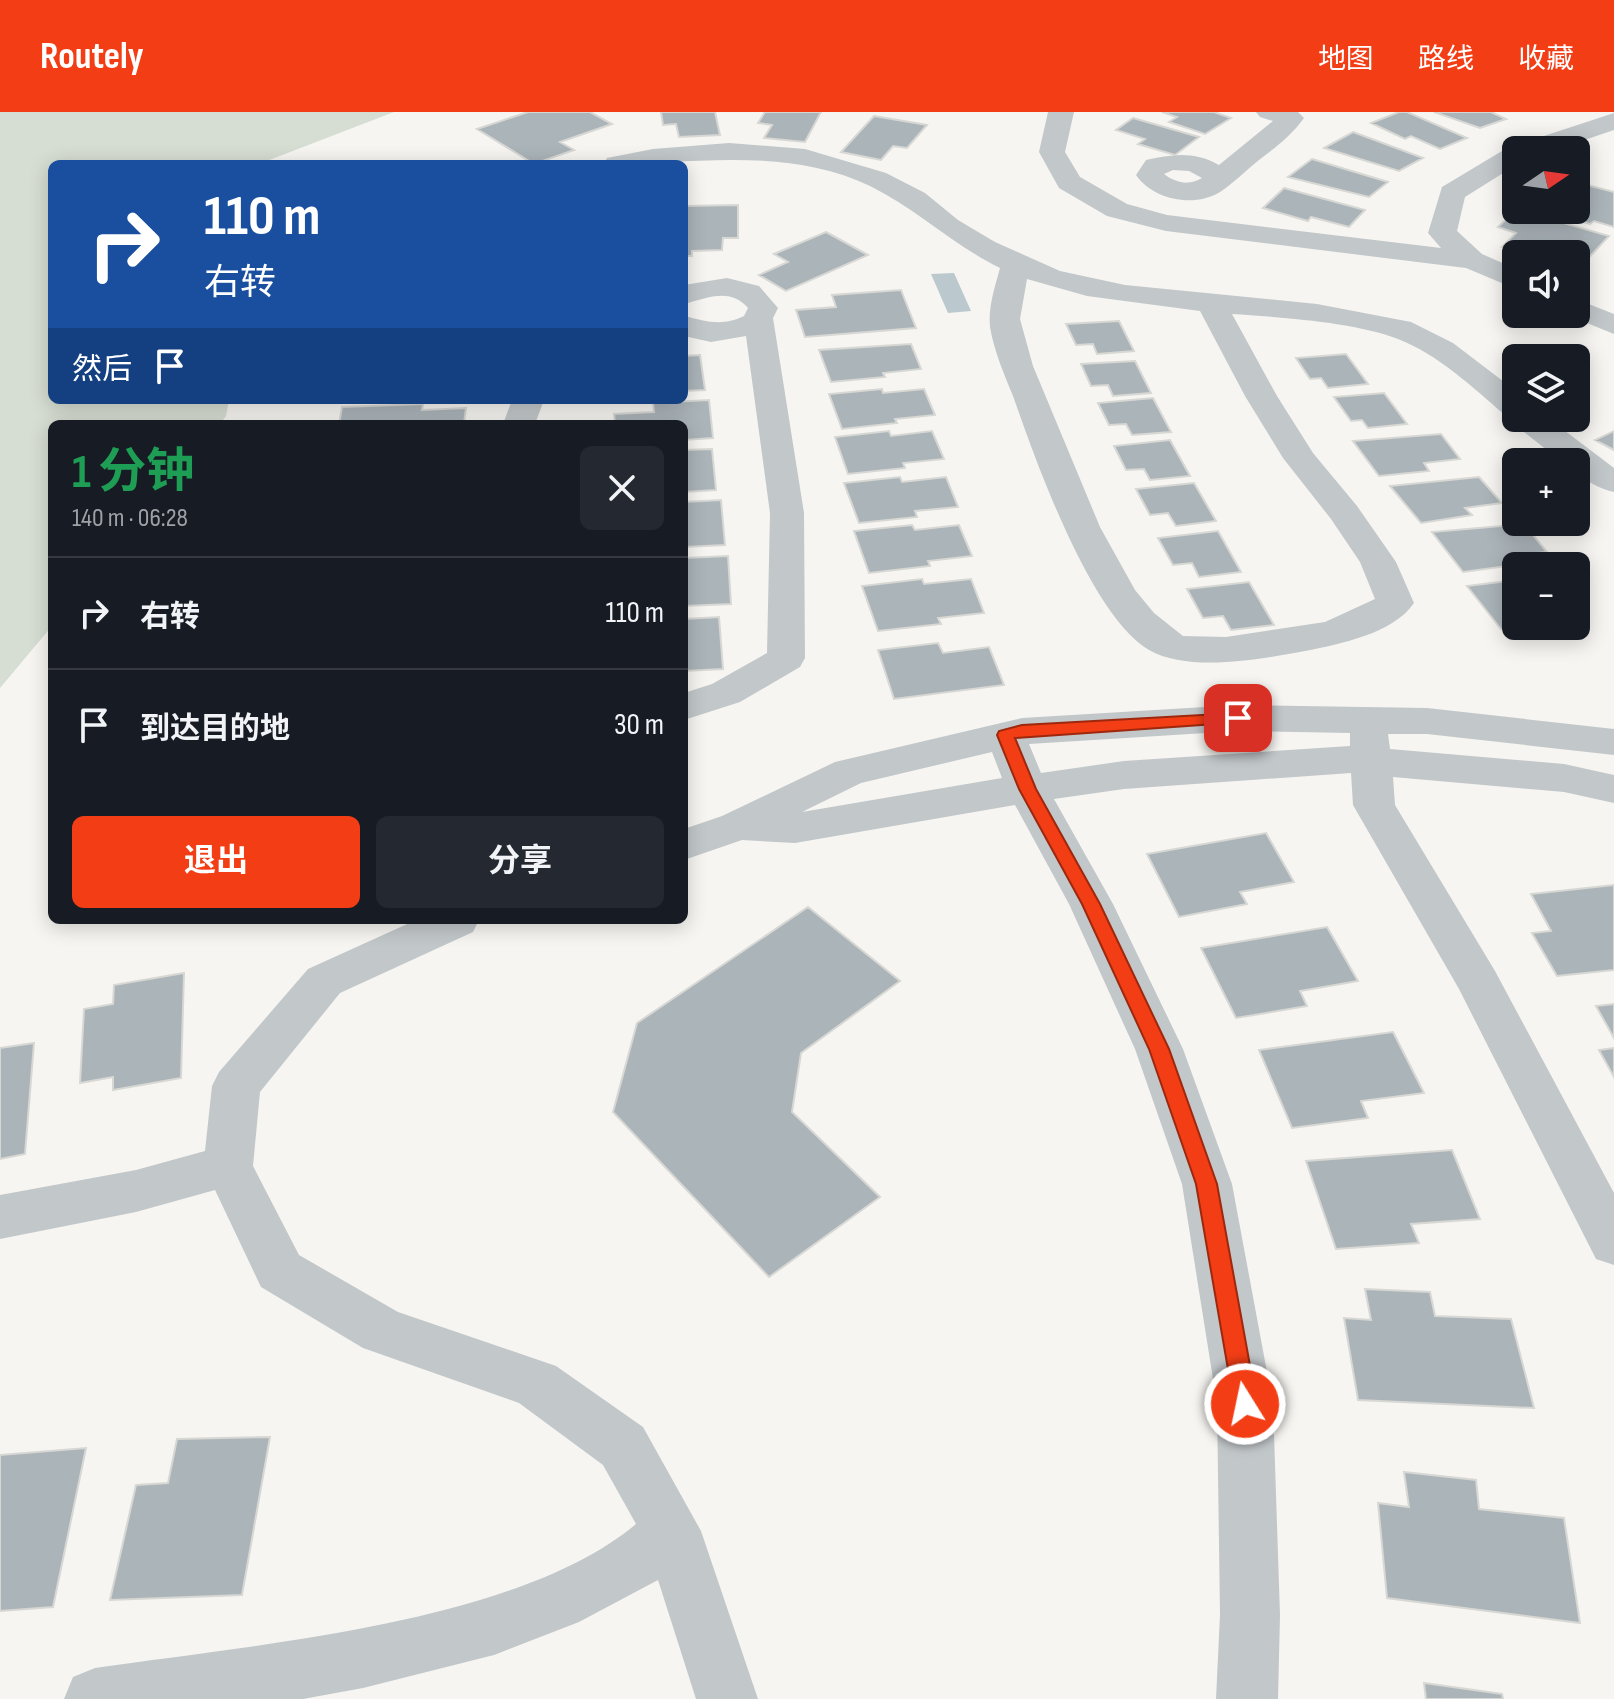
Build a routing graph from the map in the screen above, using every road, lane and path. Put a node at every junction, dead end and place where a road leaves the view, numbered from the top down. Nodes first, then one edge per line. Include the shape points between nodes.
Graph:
1 (1061, 112) edge
2 (1288, 114) edge
3 (1614, 121) edge
4 (1570, 136) edge
5 (643, 160) edge
6 (1502, 163) edge
7 (1211, 173) dead end
8 (1472, 260) junction
9 (1015, 265) junction
10 (1502, 274) edge
11 (688, 294) edge
12 (1211, 303) junction
13 (1590, 314) edge
14 (759, 319) junction
15 (1614, 325) edge
16 (688, 326) edge
17 (716, 333) junction
18 (765, 361) junction
19 (1502, 396) edge
20 (1545, 432) edge
21 (1614, 482) edge
22 (688, 706) edge
23 (1005, 735) junction
24 (1370, 741) junction
25 (1614, 742) edge
26 (1027, 789) junction
27 (1614, 789) edge
28 (737, 826) junction
29 (688, 844) edge
30 (448, 924) edge
31 (228, 1166) junction
32 (0, 1217) edge
33 (1614, 1243) edge
34 (672, 1531) junction
35 (95, 1699) edge
36 (727, 1699) edge
37 (1247, 1699) edge

1 - 8 street via 1052,152 1069,182 1117,210 1166,223
2 - 7 street via 1249,156
3 - 4 street
5 - 9 street via 700,151 754,151 816,160 912,196 949,226
6 - 8 street via 1452,193 1442,233
8 - 10 street
9 - 12 street via 1121,293
9 - 12 street via 1005,319 1016,363 1055,467 1126,603 1164,643 1194,650 1294,643 1353,626 1395,603 1378,562 1284,433
11 - 14 street via 713,287 741,289 760,300
12 - 19 street via 1327,314 1412,333 1463,362
13 - 15 street
14 - 17 street via 745,328
14 - 18 street
16 - 17 street
17 - 18 street via 742,340
18 - 22 street via 787,513 786,658 726,693
20 - 21 street
23 - 24 street via 1238,718
23 - 26 street
23 - 28 street via 849,772
24 - 25 street via 1427,721
24 - 26 street via 1346,759 1124,775
24 - 27 street
24 - 33 street via 1374,805 1479,983
26 - 28 street via 795,828
26 - 37 street via 1091,904 1159,1049 1207,1184 1245,1404
28 - 29 street
30 - 31 street via 324,981 236,1086
31 - 32 street via 136,1191
31 - 34 street via 280,1271 382,1331 537,1384 623,1446
34 - 35 street via 622,1571 544,1608 422,1647
34 - 36 street

